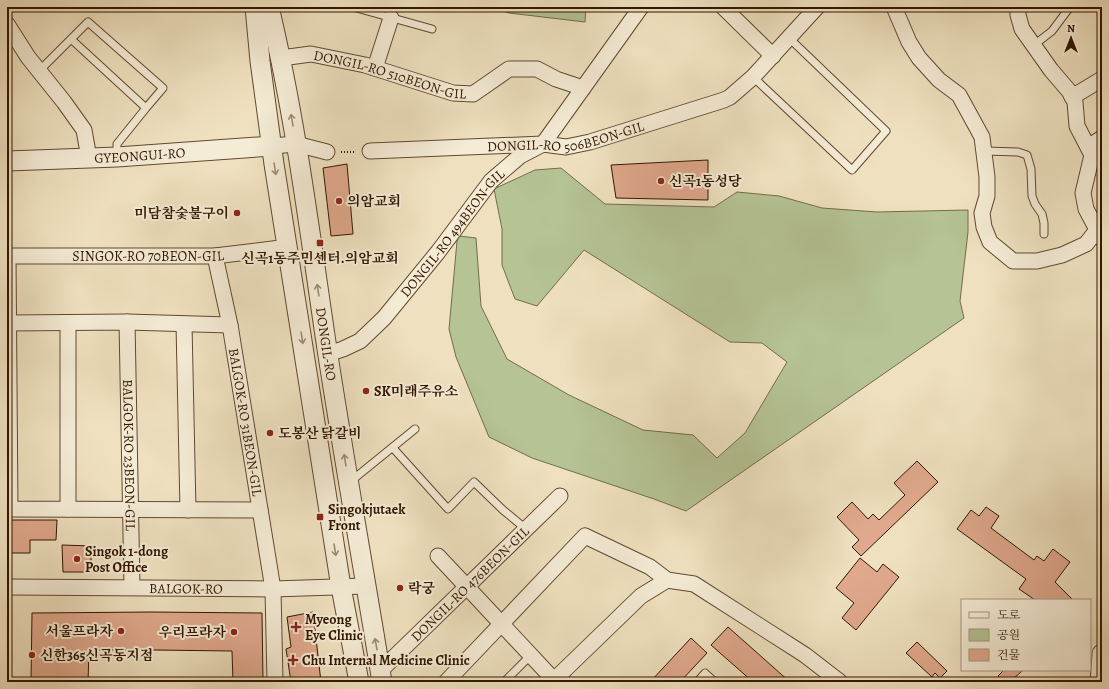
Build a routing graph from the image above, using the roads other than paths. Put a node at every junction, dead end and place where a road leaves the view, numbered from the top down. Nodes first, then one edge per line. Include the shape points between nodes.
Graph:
1 (243, 7) edge
2 (255, 7) edge
3 (269, 7) edge
4 (283, 7) edge
5 (353, 7) edge
6 (641, 7) edge
7 (723, 7) edge
8 (817, 7) edge
9 (894, 7) edge
10 (1018, 7) edge
11 (1070, 7) edge
12 (391, 18) junction
13 (7, 24) edge
14 (432, 29) dead end
15 (788, 37) junction
16 (71, 39) junction
17 (1034, 45) junction
18 (773, 56) junction
19 (281, 58) junction
20 (260, 61) junction
21 (375, 68) junction
22 (39, 71) junction
23 (754, 77) junction
24 (1102, 79) edge
25 (583, 88) junction
26 (1072, 97) junction
27 (146, 108) junction
28 (1102, 138) edge
29 (296, 144) junction
30 (544, 144) junction
31 (272, 146) junction
32 (1088, 147) junction
33 (370, 151) road end
34 (985, 151) junction
35 (327, 152) road end
36 (117, 157) junction
37 (89, 158) junction
38 (7, 160) edge
39 (1044, 234) dead end
40 (1100, 235) edge
41 (288, 247) junction
42 (8, 256) edge
43 (215, 256) junction
44 (127, 322) junction
45 (8, 323) junction
46 (68, 323) junction
47 (184, 324) junction
48 (230, 325) junction
49 (328, 354) junction
50 (415, 429) dead end
51 (393, 448) junction
52 (349, 483) junction
53 (560, 496) dead end
54 (68, 509) junction
55 (131, 509) junction
56 (188, 510) junction
57 (260, 510) junction
58 (526, 529) junction
59 (438, 556) dead end
60 (667, 580) junction
61 (366, 586) junction
62 (7, 587) edge
63 (132, 587) junction
64 (341, 587) junction
65 (467, 587) junction
66 (273, 589) junction
67 (502, 624) junction
68 (1102, 654) edge
69 (531, 655) junction
70 (381, 677) edge
71 (553, 681) edge
72 (275, 682) edge
73 (359, 682) edge
74 (446, 682) edge
75 (504, 682) edge
76 (697, 682) edge
77 (715, 682) edge
78 (840, 682) edge
79 (1100, 682) edge

1 - 20 street
2 - 20 street, DONGIL-RO
3 - 19 street, DONGIL-RO
4 - 19 street
5 - 12 lane
6 - 25 street, DONGIL-RO 494BEON-GIL
7 - 18 street
8 - 15 street, DONGIL-RO 506BEON-GIL
9 - 34 street via 909,42 920,58 939,80 959,95 982,137
10 - 17 street via 1022,29
11 - 17 lane via 1052,31
12 - 14 lane
12 - 21 street
13 - 22 street
15 - 18 street, DONGIL-RO 506BEON-GIL
15 - 23 lane via 886,131 852,170
16 - 22 lane
16 - 27 lane
16 - 27 lane via 88,22 163,88
17 - 26 street
18 - 23 street, DONGIL-RO 506BEON-GIL
19 - 21 street, DONGIL-RO 510BEON-GIL via 311,54
29 -> 19 street, DONGIL-RO
20 - 31 street, DONGIL-RO
21 - 25 street, DONGIL-RO 510BEON-GIL via 453,93 473,94 509,69 537,69
22 - 37 street via 84,130
23 - 30 street, DONGIL-RO 506BEON-GIL via 730,97 623,132 566,147
24 - 26 street
25 - 30 street, DONGIL-RO 494BEON-GIL
26 - 32 street via 1075,102 1077,126
27 - 36 lane via 117,144
28 - 32 street
29 - 31 street
29 - 35 street
49 -> 29 street, DONGIL-RO
30 - 33 street, DONGIL-RO 506BEON-GIL
30 - 49 street, DONGIL-RO 494BEON-GIL via 520,156 491,181 384,318 360,341
31 - 36 street, GYEONGUI-RO
31 -> 41 street, DONGIL-RO
32 - 40 street via 1092,155 1083,193 1086,209
34 - 39 lane via 1018,152 1027,155 1031,169 1032,196 1042,214
34 - 40 street via 987,196 982,213 984,227 990,242 1014,261 1037,261 1062,255
36 - 37 street, GYEONGUI-RO
37 - 38 street, GYEONGUI-RO
41 - 43 street, SINGOK-RO 70BEON-GIL
41 -> 64 street, DONGIL-RO
42 - 43 street, SINGOK-RO 70BEON-GIL
42 - 45 street
43 - 48 street, BALGOK-RO 31BEON-GIL
44 - 46 street
44 - 47 street
44 - 55 street, BALGOK-RO 23BEON-GIL
45 - 46 street
45 - 54 street via 10,509
46 - 54 street
47 - 48 street
47 - 56 street
48 - 57 street, BALGOK-RO 31BEON-GIL
52 -> 49 street, DONGIL-RO
50 - 51 lane
51 - 52 lane
51 - 58 lane via 448,509 474,482
52 - 61 street, DONGIL-RO
53 - 58 street, DONGIL-RO 476BEON-GIL
54 - 55 street
55 - 56 street
55 - 63 street, BALGOK-RO 23BEON-GIL
56 - 57 street
57 - 66 street, BALGOK-RO 31BEON-GIL
58 - 65 street, DONGIL-RO 476BEON-GIL
59 - 65 street
60 - 67 street via 650,567 585,536
60 - 71 street via 641,596
60 - 78 street via 694,584 805,655
61 - 64 street, BALGOK-RO
70 -> 61 street, DONGIL-RO
62 - 63 street, BALGOK-RO
63 - 66 street, BALGOK-RO
64 - 66 street, BALGOK-RO
64 - 73 street, DONGIL-RO
65 - 67 street
65 - 70 street, DONGIL-RO 476BEON-GIL
66 - 72 street, BALGOK-RO 31BEON-GIL
67 - 69 street
67 - 74 street
68 - 79 street
69 - 71 street
69 - 75 lane
76 - 77 lane via 705,673

